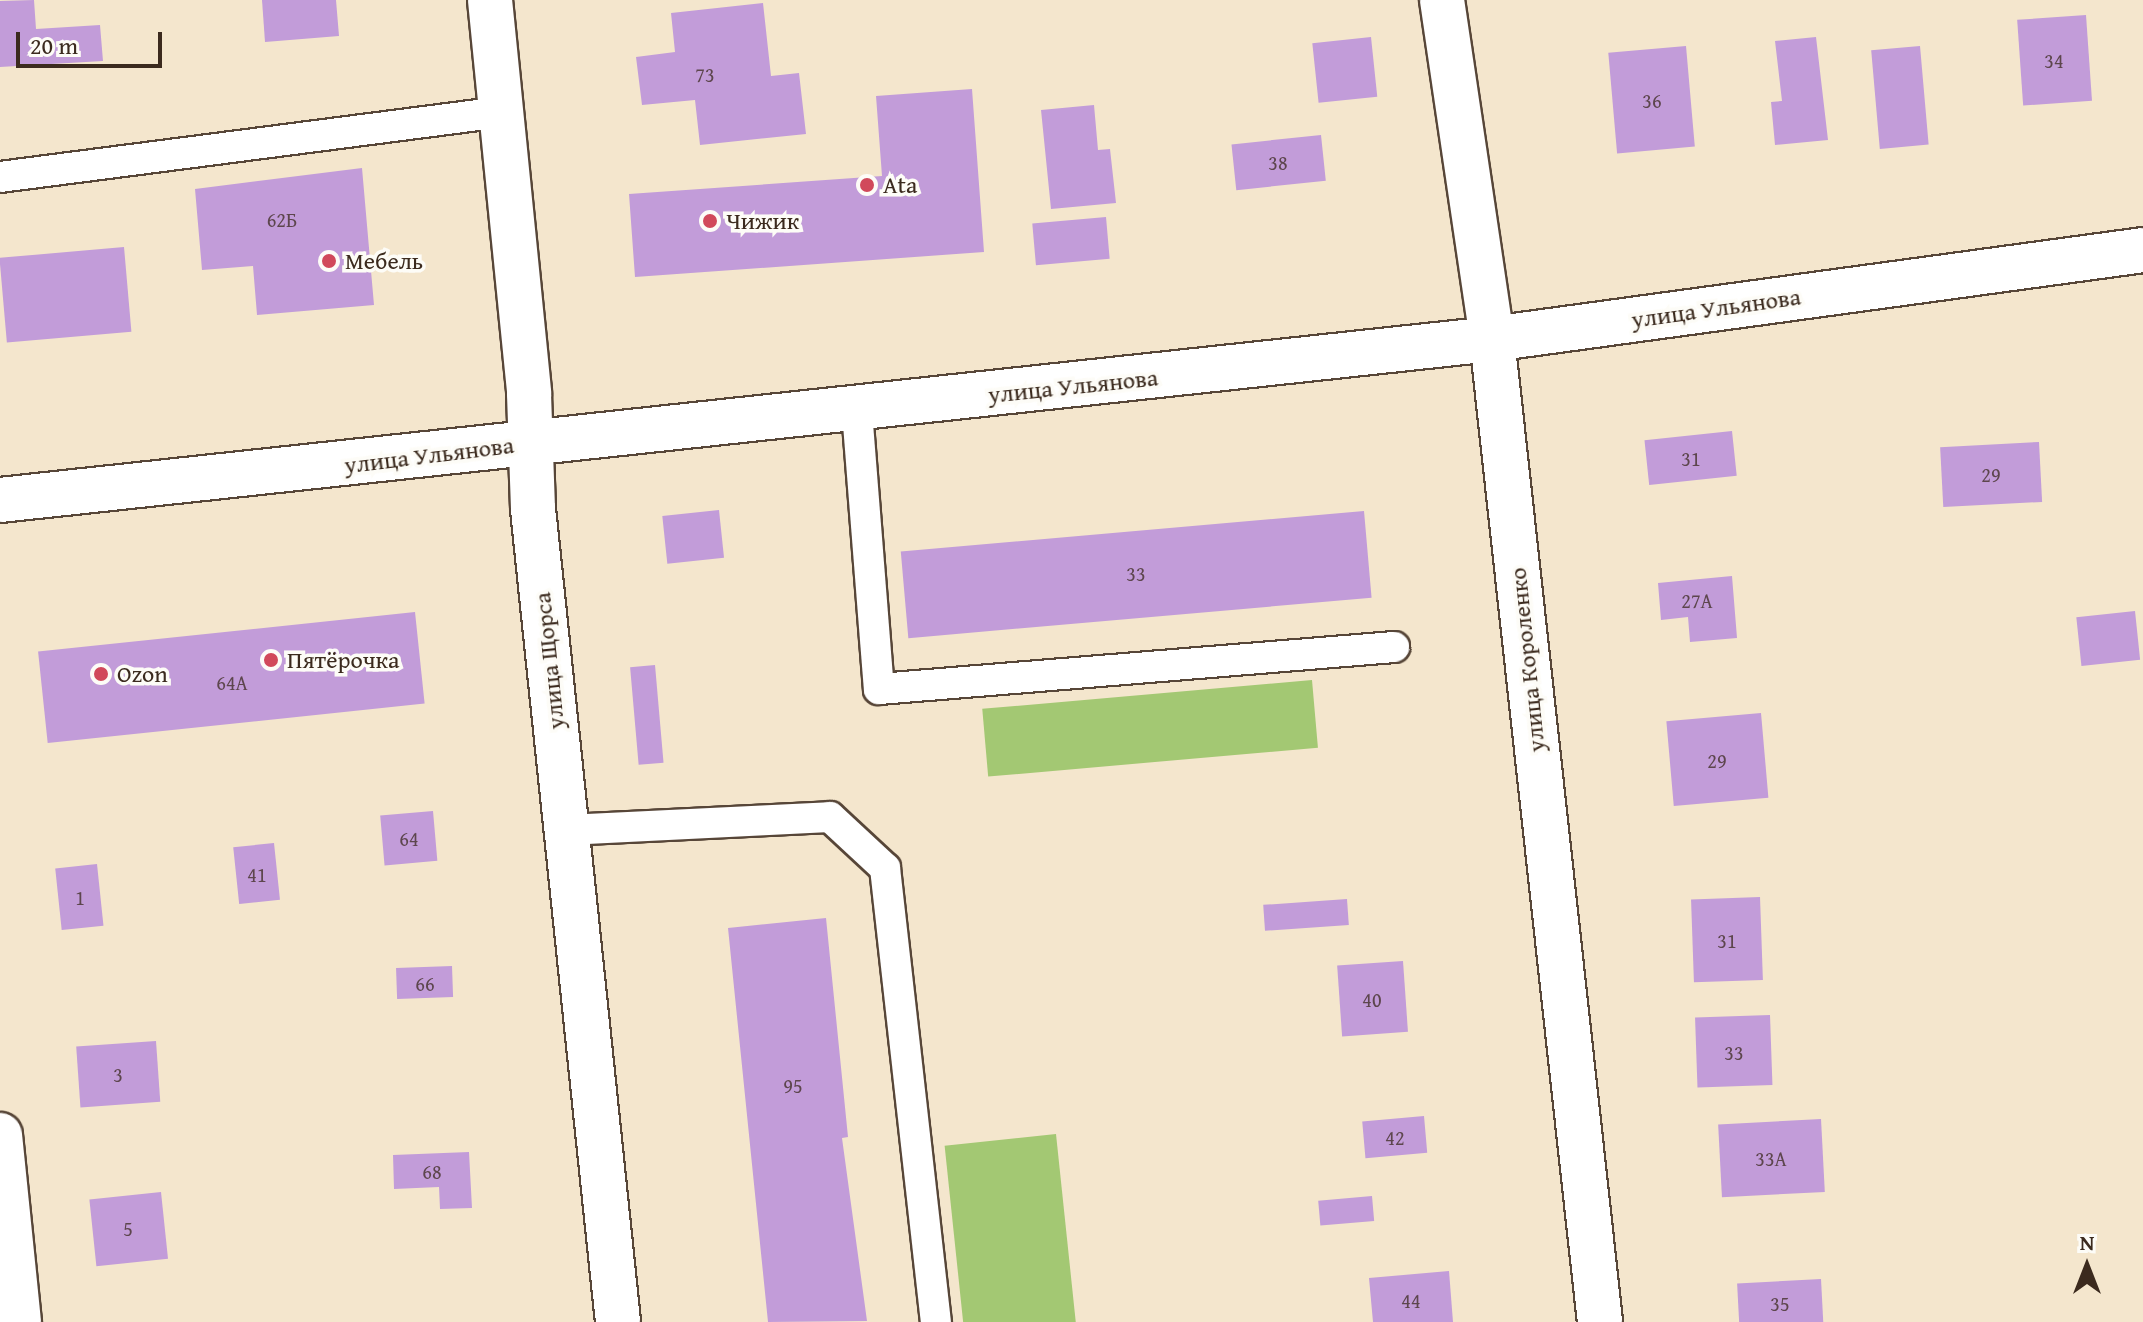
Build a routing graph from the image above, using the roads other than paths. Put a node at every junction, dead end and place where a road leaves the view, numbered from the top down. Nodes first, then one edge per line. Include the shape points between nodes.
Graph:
1 (490, 0) edge
2 (1442, 0) edge
3 (501, 112) junction
4 (0, 177) edge
5 (2143, 250) edge
6 (1492, 339) junction
7 (857, 411) junction
8 (530, 443) junction
9 (0, 500) edge
10 (1394, 647) dead end
11 (566, 830) junction
12 (0, 1135) edge
13 (19, 1322) edge
14 (618, 1322) edge
15 (936, 1322) edge
16 (1600, 1322) edge

1 - 3 street, улица Щорса
2 - 6 street, улица Короленко
3 - 4 lane
3 - 8 street, улица Щорса
5 - 6 street, улица Ульянова
6 - 7 street, улица Ульянова
6 - 16 street, улица Короленко
7 - 8 street, улица Ульянова
7 - 10 lane via 879,689
8 - 9 street, улица Ульянова
8 - 11 street, улица Щорса
11 - 14 street, улица Щорса
11 - 15 lane via 830,817 885,868
12 - 13 street

